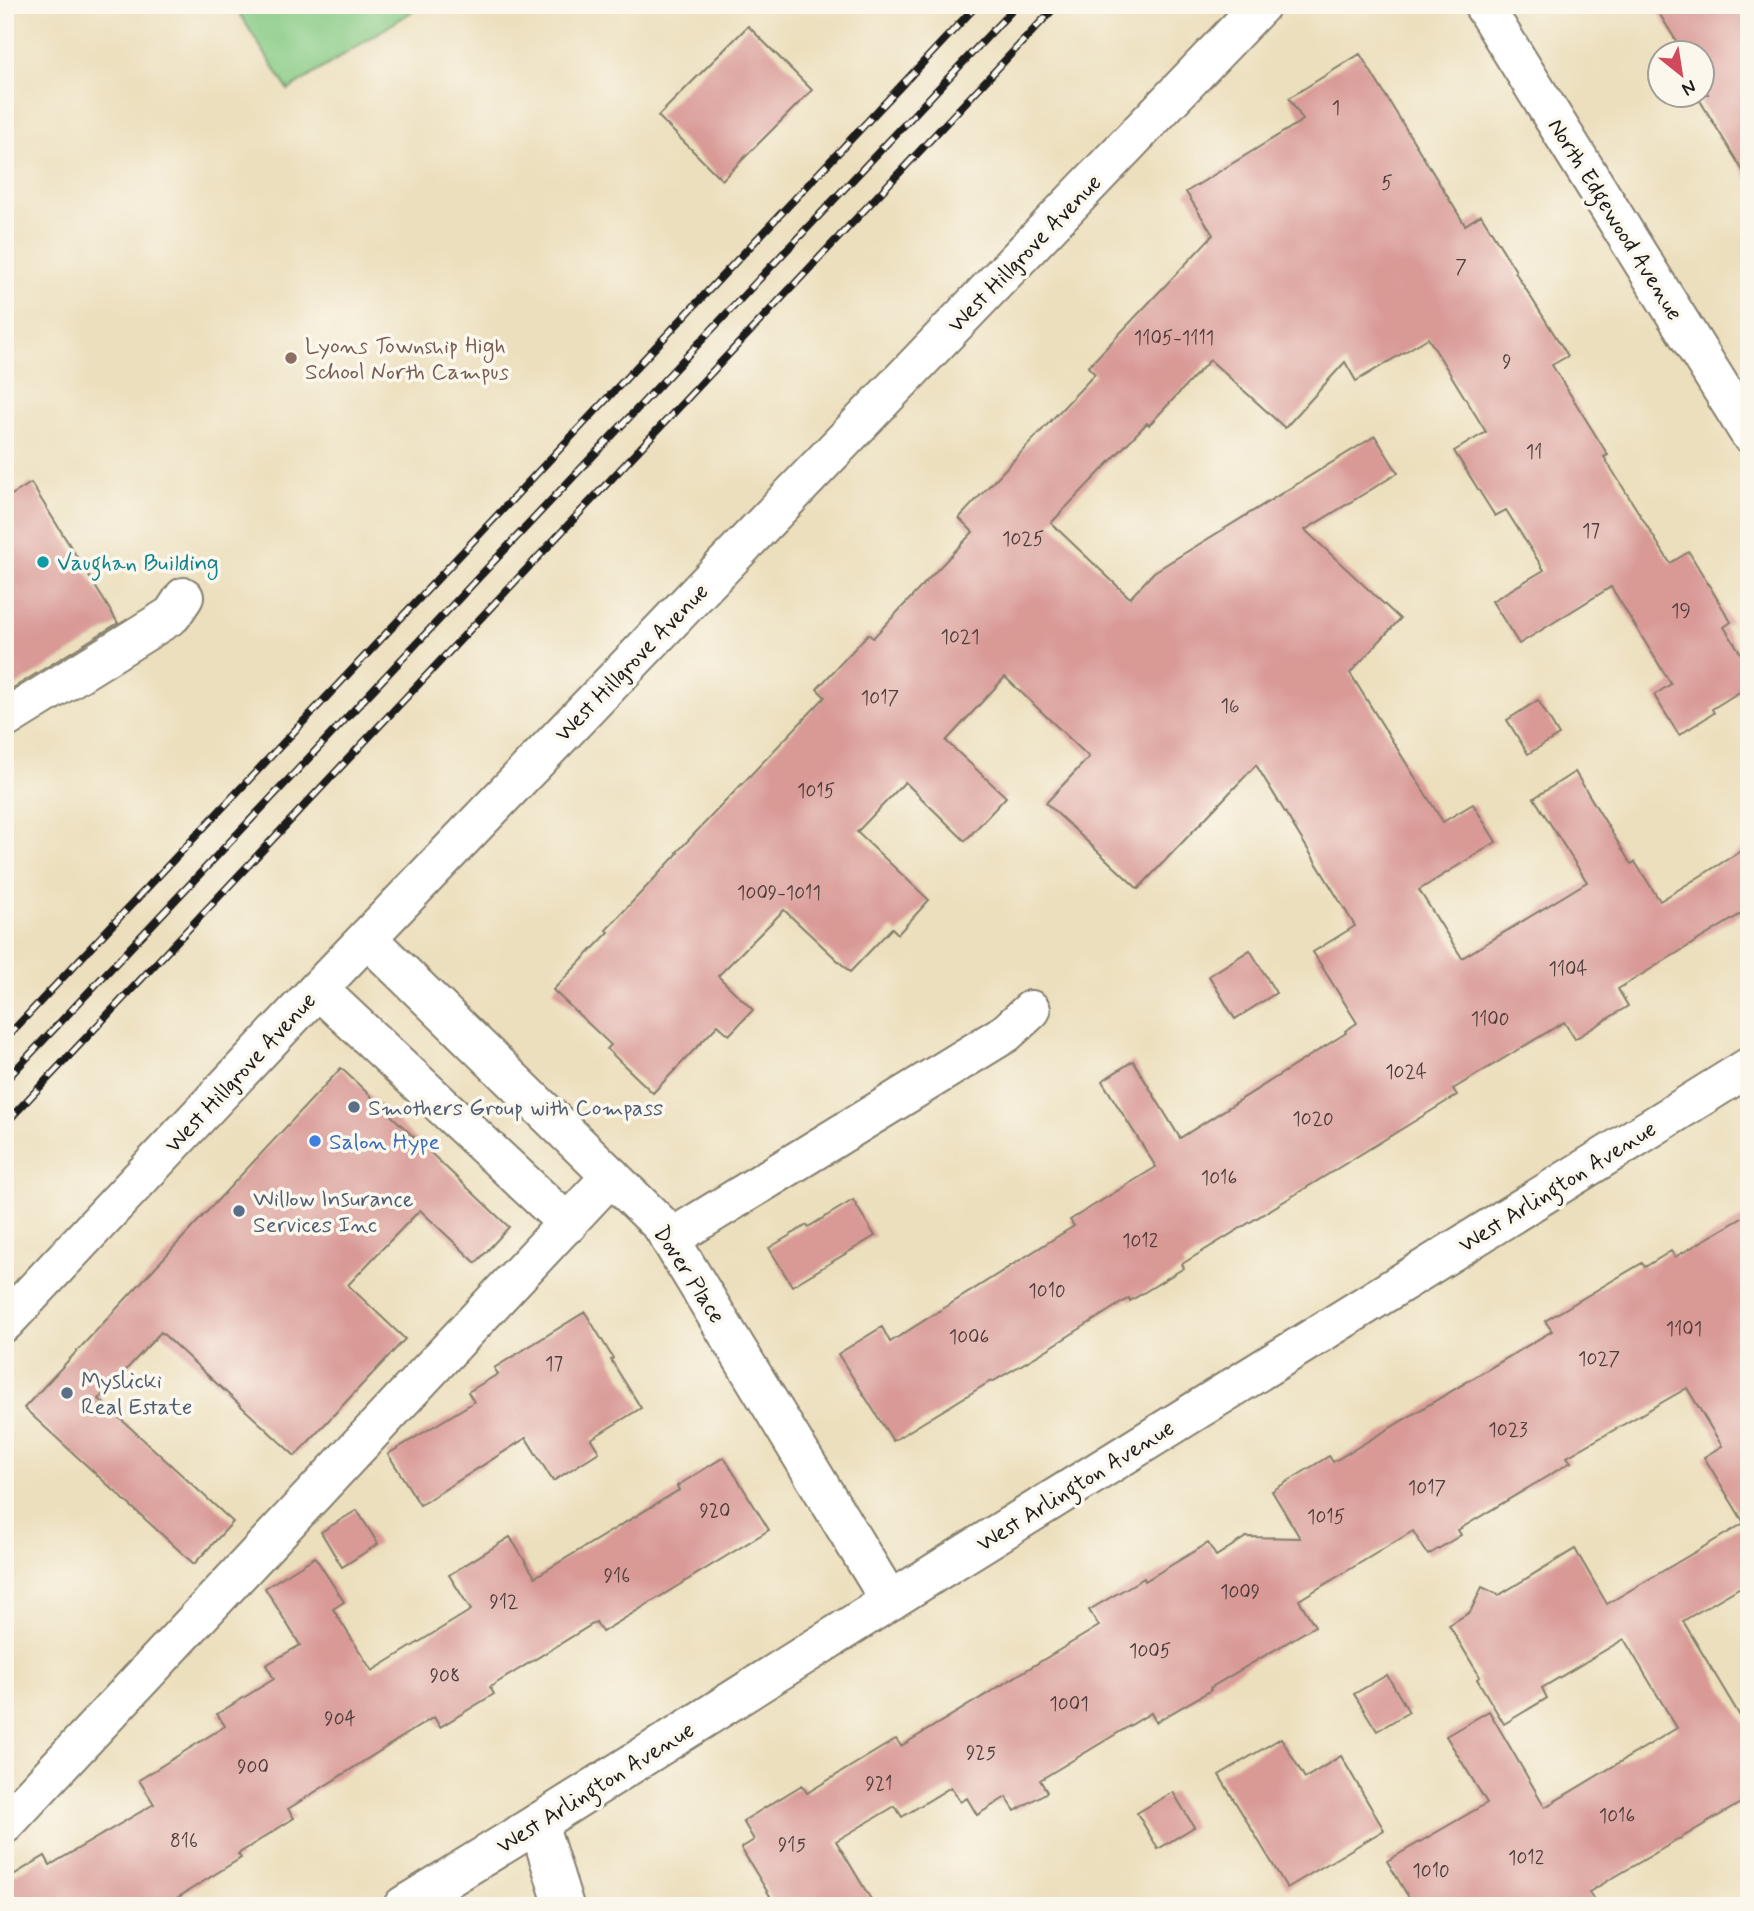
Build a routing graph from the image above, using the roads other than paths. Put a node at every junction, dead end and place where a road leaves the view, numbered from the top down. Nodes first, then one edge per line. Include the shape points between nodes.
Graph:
1 (1261, 5) edge
2 (1483, 5) edge
3 (1749, 433) edge
4 (184, 597) dead end
5 (5, 719) edge
6 (367, 938) junction
7 (318, 989) junction
8 (1031, 1010) dead end
9 (1749, 1067) edge
10 (611, 1176) junction
11 (568, 1224) junction
12 (670, 1238) junction
13 (5, 1322) edge
14 (890, 1601) junction
15 (538, 1823) junction
16 (5, 1824) edge
17 (403, 1906) edge
18 (564, 1906) edge

1 - 6 street, West Hillgrove Avenue
2 - 3 street, North Edgewood Avenue
4 - 5 street via 172,615
6 - 7 street, West Hillgrove Avenue
6 - 10 street, Dover Place
7 - 11 street
7 - 13 street, West Hillgrove Avenue
8 - 12 street via 1006,1033
9 - 14 street, West Arlington Avenue
10 - 11 street
10 - 12 street, Dover Place
11 - 16 street
12 - 14 street, Dover Place
14 - 15 street, West Arlington Avenue
15 - 17 street, West Arlington Avenue
15 - 18 street

